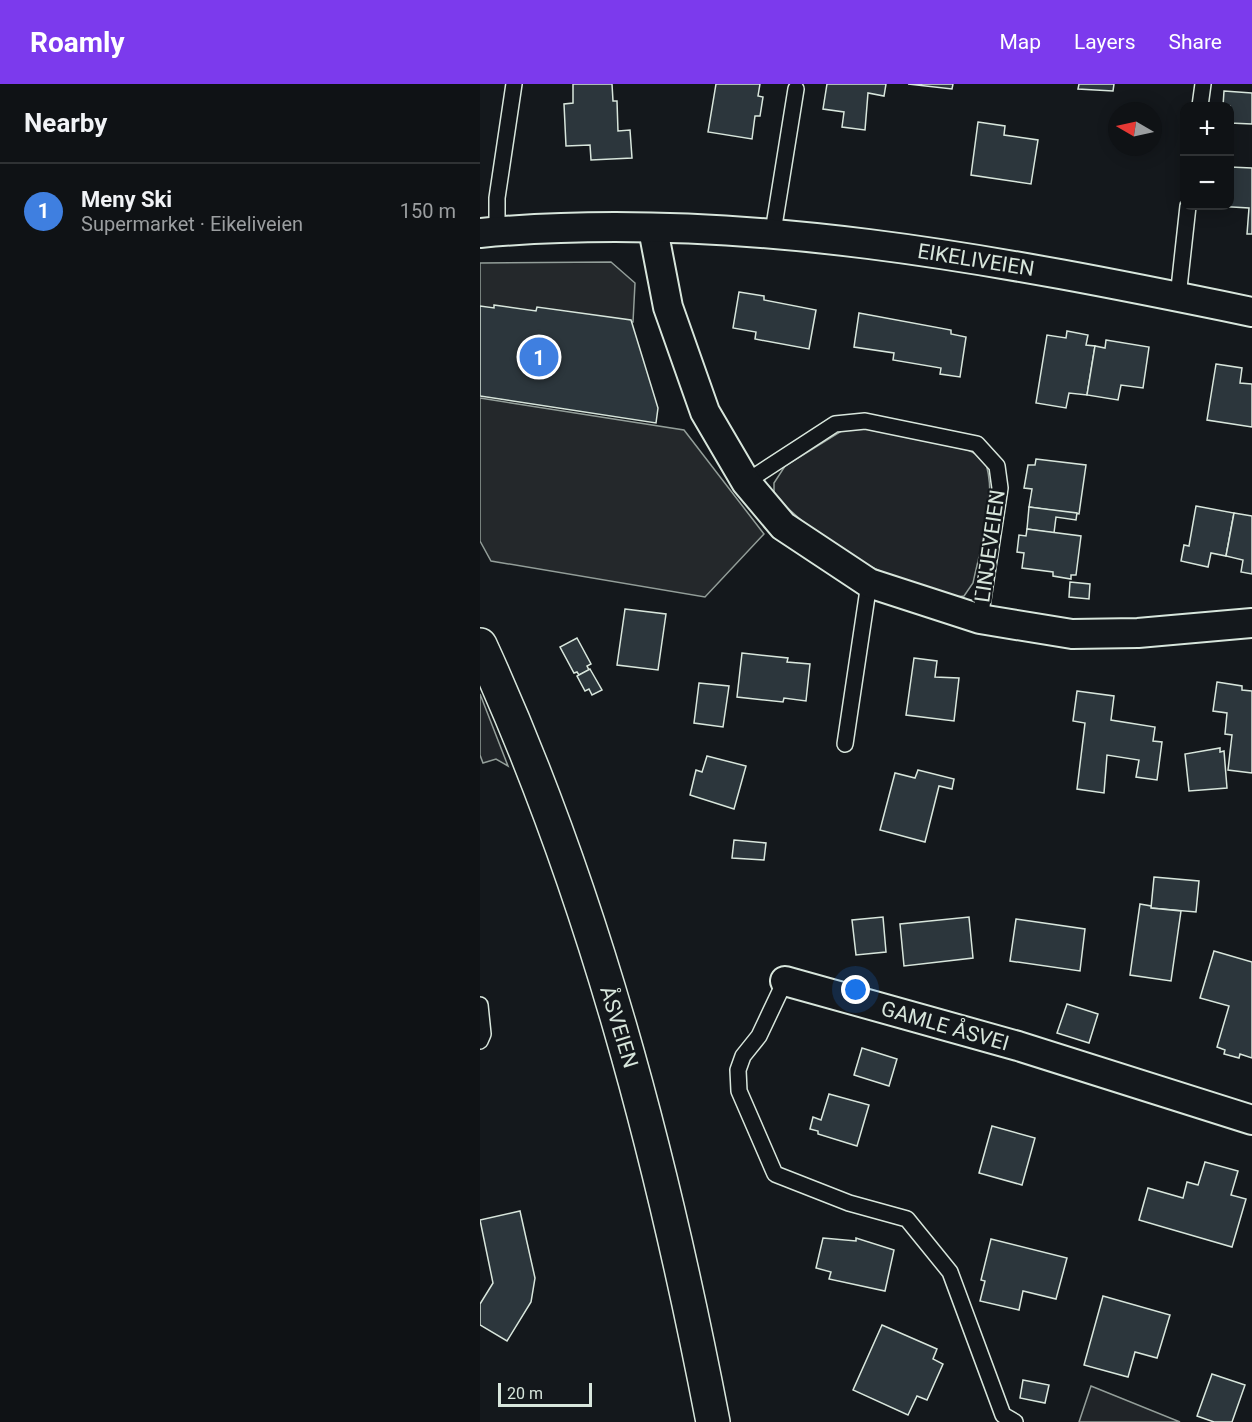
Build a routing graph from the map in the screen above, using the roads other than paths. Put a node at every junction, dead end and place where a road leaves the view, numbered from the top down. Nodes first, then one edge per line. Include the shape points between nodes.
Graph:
1 (514, 84) edge
2 (1203, 84) edge
3 (796, 89) dead end
4 (1201, 102) edge
5 (1188, 210) edge
6 (653, 229) junction
7 (489, 232) edge
8 (773, 232) junction
9 (1178, 297) junction
10 (1252, 312) edge
11 (746, 482) junction
12 (870, 583) junction
13 (980, 619) junction
14 (1252, 623) edge
15 (480, 645) edge
16 (846, 744) dead end
17 (785, 981) joint
18 (480, 1005) edge
19 (480, 1041) edge
20 (1252, 1120) edge
21 (713, 1422) edge
22 (1016, 1422) edge

1 - 7 lane
2 - 4 lane
3 - 8 lane
5 - 9 lane
6 - 7 street, EIKELIVEIEN
6 - 8 street, EIKELIVEIEN
6 - 11 street, LINJEVEIEN via 668,307 705,412
8 - 9 street, EIKELIVEIEN via 920,251
9 - 10 street, EIKELIVEIEN
11 - 12 street, LINJEVEIEN via 783,526
11 - 13 lane, LINJEVEIEN via 835,424 865,421 977,444 997,466 1000,488
12 - 13 street, LINJEVEIEN
12 - 16 lane
13 - 14 street, LINJEVEIEN via 1072,634 1149,633
15 - 21 main road, ÅSVEIEN via 567,865 615,1015 660,1172
17 - 20 street, GAMLE ÅSVEI via 1018,1046
17 - 22 lane, GAMLE ÅSVEI via 738,1070 739,1091 775,1174 849,1203 907,1219 950,1272 1003,1415
18 - 19 lane

